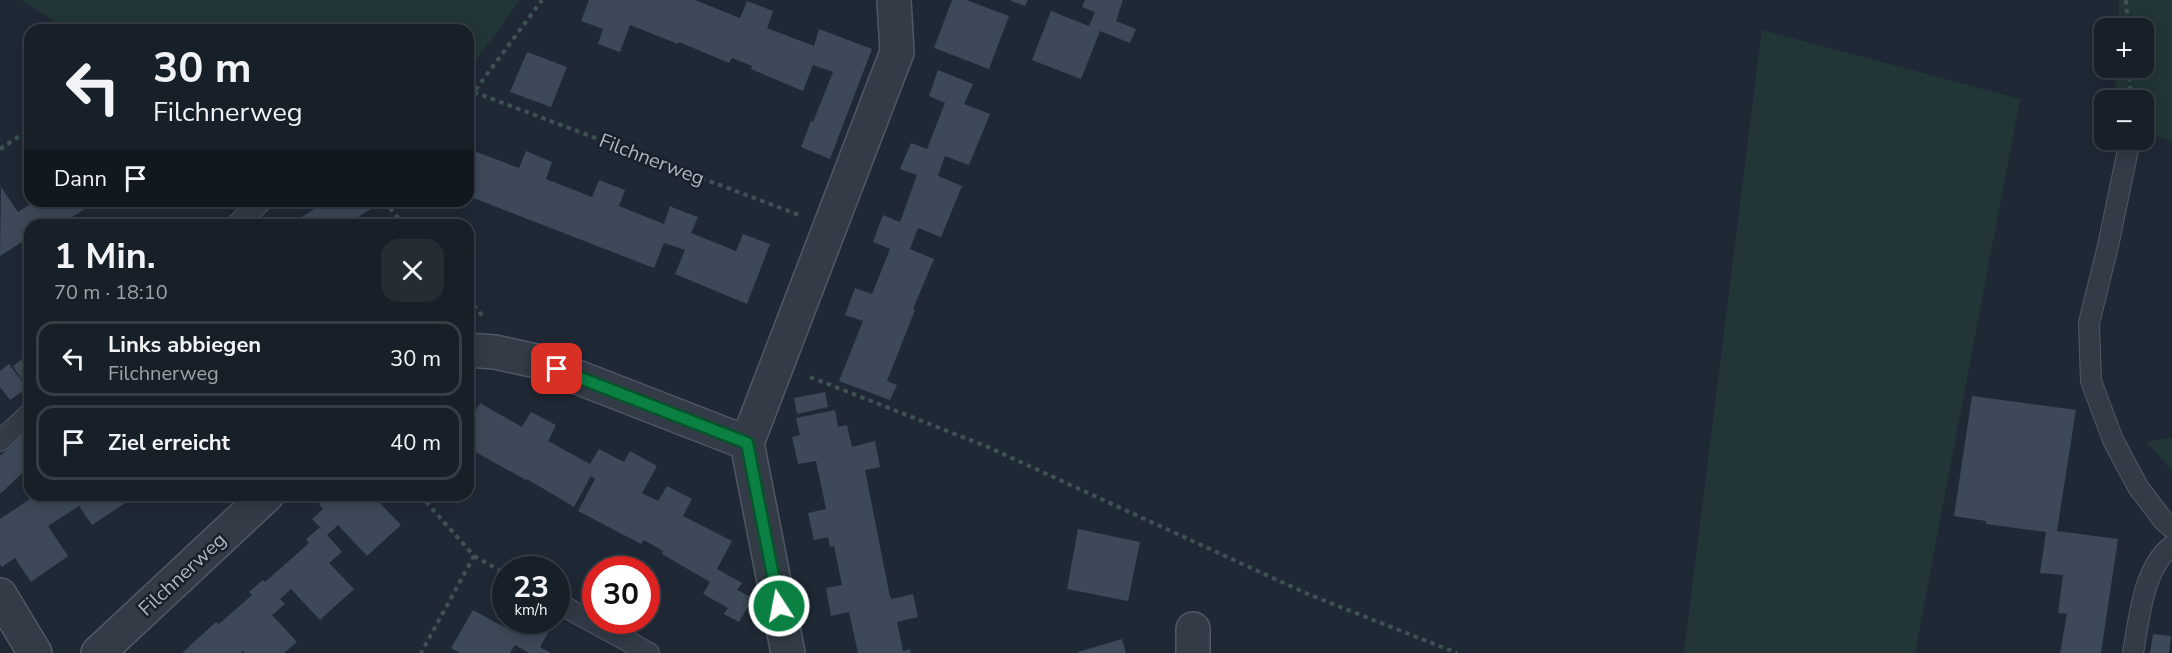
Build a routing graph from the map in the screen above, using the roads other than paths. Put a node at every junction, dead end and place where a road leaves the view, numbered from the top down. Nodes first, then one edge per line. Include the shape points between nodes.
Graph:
1 (894, 0) edge
2 (2128, 150) edge
3 (256, 207) edge
4 (242, 219) edge
5 (474, 350) edge
6 (24, 419) edge
7 (0, 441) edge
8 (747, 443) junction
9 (261, 501) edge
10 (2172, 528) edge
11 (2172, 546) edge
12 (0, 595) edge
13 (570, 610) edge
14 (35, 653) edge
15 (98, 653) edge
16 (649, 653) edge
17 (788, 653) edge
18 (2133, 653) edge

1 - 8 street via 897,52
2 - 10 lane via 2089,323 2091,381 2113,440 2133,477
3 - 4 lane
5 - 8 street via 536,361
6 - 7 lane
8 - 17 street
9 - 15 street, Filchnerweg
11 - 18 lane via 2162,553 2144,591
12 - 14 street
13 - 16 lane

